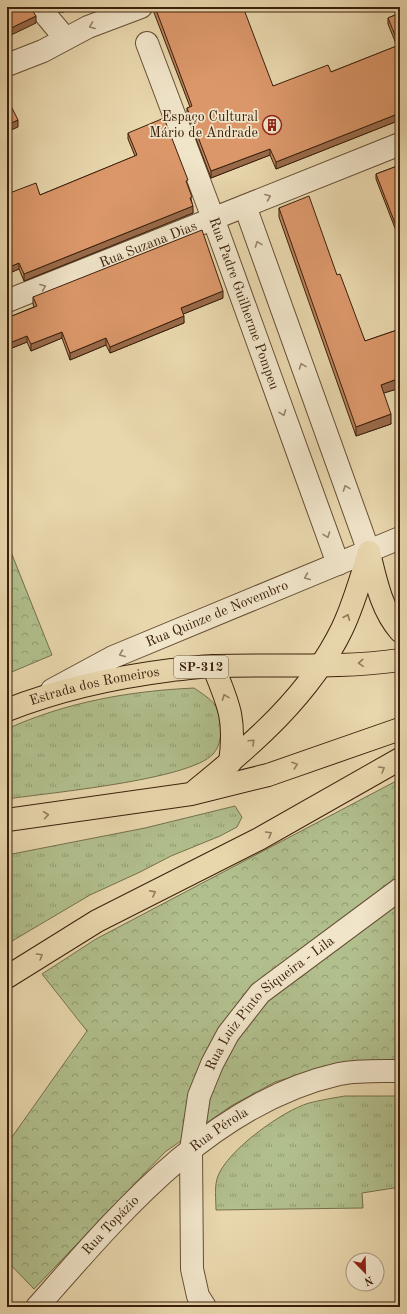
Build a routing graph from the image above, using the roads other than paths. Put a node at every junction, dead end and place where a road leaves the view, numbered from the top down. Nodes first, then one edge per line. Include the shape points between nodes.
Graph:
1 (40, 7) edge
2 (141, 7) edge
3 (66, 38) junction
4 (148, 43) dead end
5 (7, 65) edge
6 (400, 144) edge
7 (245, 206) junction
8 (213, 218) junction
9 (7, 301) edge
10 (400, 538) edge
11 (369, 552) junction
12 (338, 564) junction
13 (400, 631) edge
14 (400, 660) edge
15 (322, 664) junction
16 (213, 666) junction
17 (37, 698) junction
18 (7, 710) edge
19 (400, 729) edge
20 (400, 759) edge
21 (230, 762) junction
22 (190, 794) junction
23 (7, 820) edge
24 (400, 889) edge
25 (7, 977) edge
26 (400, 1071) edge
27 (191, 1150) junction
28 (37, 1307) edge
29 (205, 1307) edge

1 - 3 street
2 -> 3 street
3 - 5 street via 43,51
4 - 8 street, Rua Padre Guilherme Pompeu
7 -> 6 street, Rua Suzana Dias
7 - 8 street, Rua Suzana Dias
11 -> 7 street
9 -> 8 street, Rua Suzana Dias
8 -> 12 street, Rua Padre Guilherme Pompeu
10 - 11 street, Rua Quinze de Novembro
11 - 12 street, Rua Quinze de Novembro
11 - 13 main road via 382,602
15 -> 11 main road via 342,630 355,600
12 -> 17 street, Rua Quinze de Novembro via 113,657
14 -> 15 main road, Estrada dos Romeiros / SP-312
15 - 16 main road, Estrada dos Romeiros / SP-312
21 -> 15 main road via 274,722
16 - 17 main road, Estrada dos Romeiros / SP-312 via 92,683
21 -> 16 main road via 234,739 233,723
17 - 18 main road, Estrada dos Romeiros / SP-312
22 -> 19 main road via 268,775
25 -> 20 main road via 97,921 259,839
21 - 22 main road
23 -> 22 main road
24 - 27 street, Rua Luiz Pinto Siqueira - Lila via 260,993 228,1034 212,1064 199,1096
26 - 27 street, Rua Pérola via 341,1074 308,1083 250,1110
27 - 28 street, Rua Topázio via 132,1204
27 - 29 street, Rua Pérola via 192,1269 198,1296

